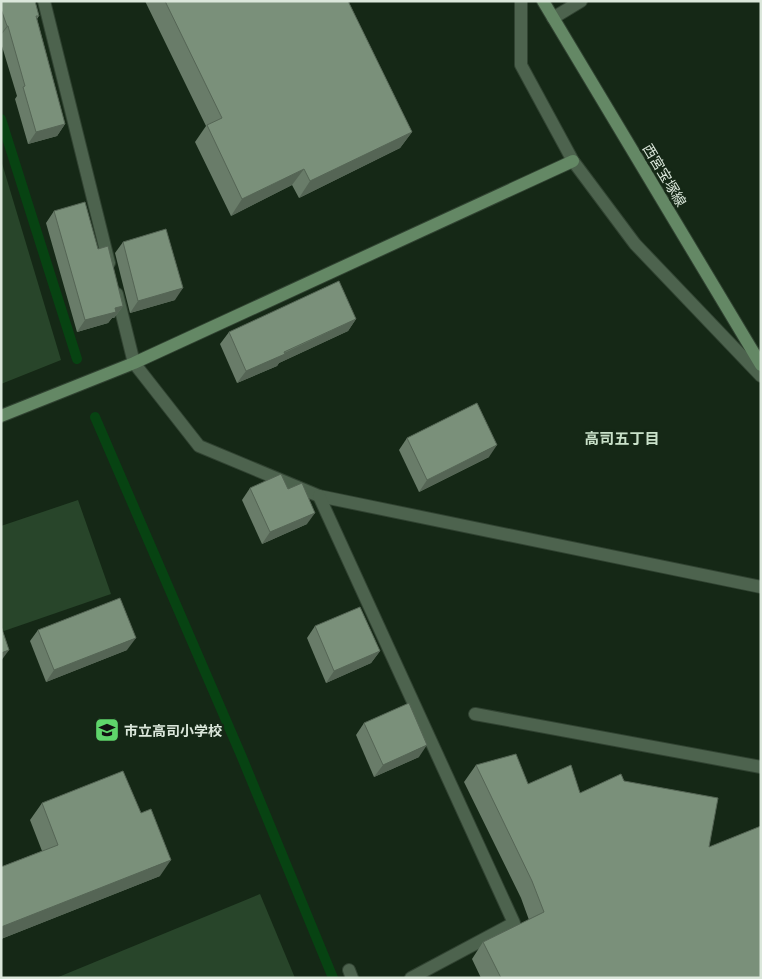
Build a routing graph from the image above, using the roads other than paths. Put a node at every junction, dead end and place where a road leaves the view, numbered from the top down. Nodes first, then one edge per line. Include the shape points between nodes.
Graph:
1 (44, 1) edge
2 (521, 1) edge
3 (543, 1) edge
4 (581, 1) edge
5 (553, 18) junction
6 (573, 161) junction
7 (134, 363) junction
8 (761, 365) edge
9 (761, 376) edge
10 (1, 416) edge
11 (319, 496) junction
12 (761, 587) edge
13 (475, 714) dead end
14 (761, 766) edge
15 (411, 978) edge

1 - 7 street
2 - 6 street via 521,65
3 - 5 street, 西宮宝塚線
4 - 5 street
5 - 8 street, 西宮宝塚線
6 - 7 street
6 - 9 street via 634,244
7 - 10 street
7 - 11 street via 199,446
11 - 12 street
11 - 15 street via 514,923
13 - 14 street

